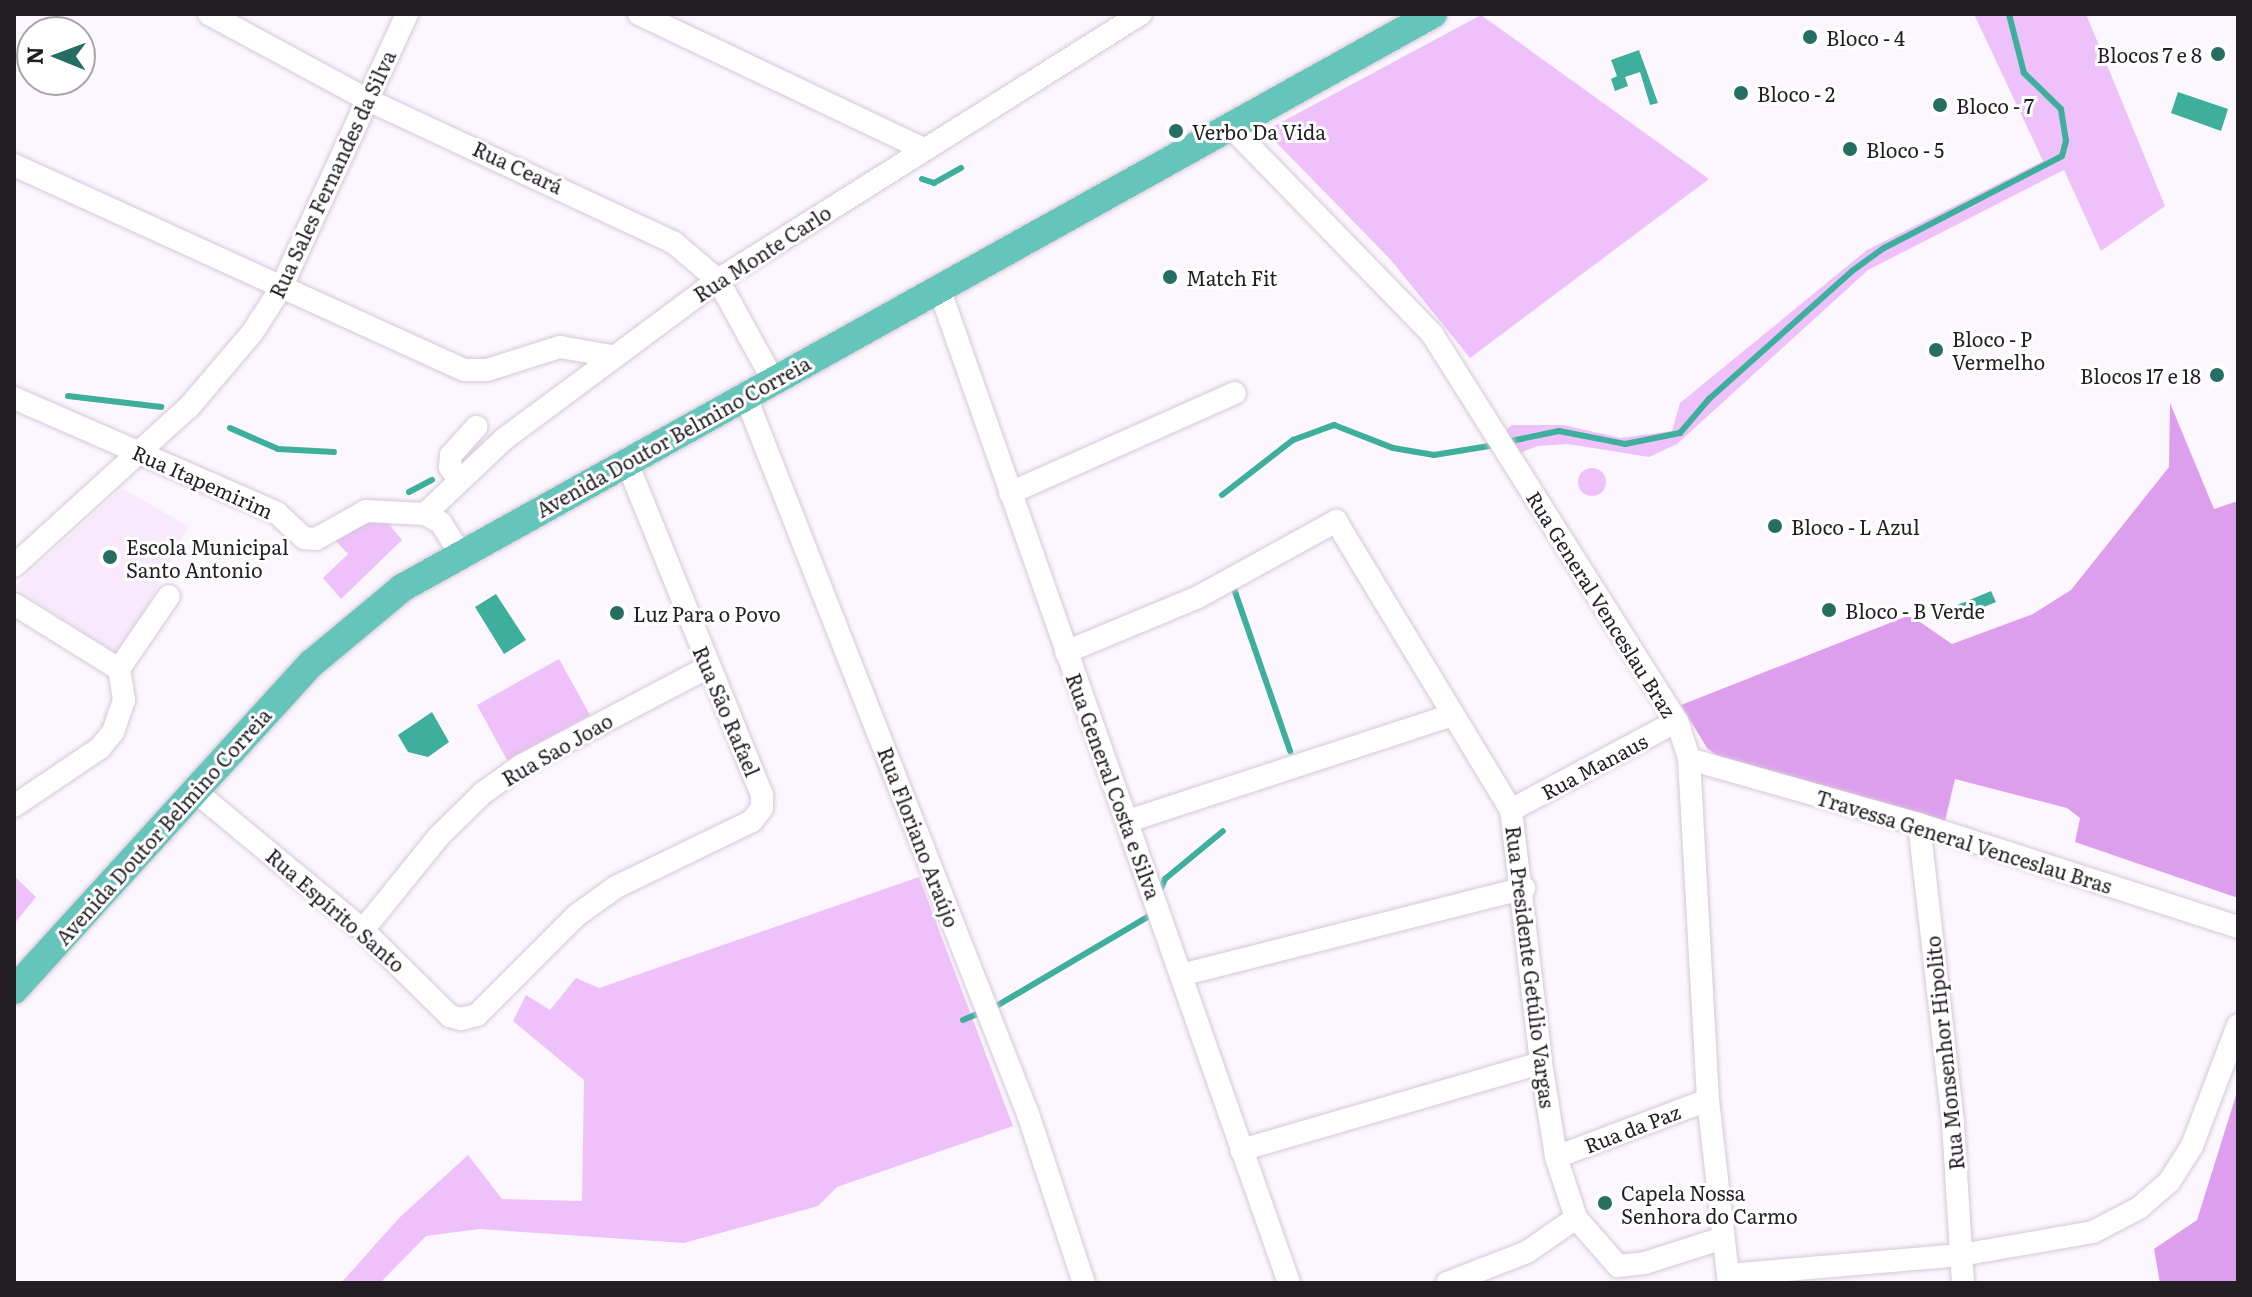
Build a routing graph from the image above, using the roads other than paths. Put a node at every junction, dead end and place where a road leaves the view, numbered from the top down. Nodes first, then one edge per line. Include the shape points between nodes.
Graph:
1 (209, 14) edge
2 (407, 14) edge
3 (639, 14) edge
4 (1101, 14) edge
5 (1428, 15) edge
6 (1132, 20) edge
7 (366, 99) junction
8 (1231, 127) junction
9 (921, 148) junction
10 (14, 165) edge
11 (718, 280) junction
12 (281, 288) junction
13 (939, 288) junction
14 (611, 356) junction
15 (773, 380) junction
16 (1235, 393) dead end
17 (745, 395) junction
18 (14, 398) edge
19 (476, 427) dead end
20 (136, 452) junction
21 (627, 462) junction
22 (459, 480) junction
23 (1010, 493) junction
24 (425, 514) junction
25 (460, 554) junction
26 (14, 566) edge
27 (169, 596) dead end
28 (14, 604) edge
29 (1066, 652) junction
30 (708, 667) junction
31 (119, 669) junction
32 (1453, 715) junction
33 (1677, 721) junction
34 (1689, 759) junction
35 (196, 792) junction
36 (14, 806) edge
37 (1511, 810) junction
38 (1128, 821) junction
39 (1919, 824) junction
40 (1524, 888) junction
41 (2238, 927) edge
42 (363, 930) junction
43 (1181, 975) junction
44 (14, 990) edge
45 (477, 1015) joint
46 (2238, 1025) edge
47 (1541, 1063) junction
48 (1708, 1100) junction
49 (1241, 1150) junction
50 (1556, 1157) junction
51 (1576, 1218) junction
52 (1723, 1238) junction
53 (1961, 1255) junction
54 (1504, 1274) edge
55 (1728, 1279) edge
56 (1084, 1283) edge
57 (1289, 1283) edge
58 (1447, 1283) edge
59 (1963, 1283) edge

1 - 7 street, Rua Ceará
2 - 7 street, Rua Sales Fernandes da Silva
3 - 9 street
4 - 6 street
5 - 8 main road, Avenida Doutor Belmino Correia
6 - 9 street, Rua Monte Carlo
7 - 11 street, Rua Ceará via 626,216 673,242
7 - 12 street, Rua Sales Fernandes da Silva
8 - 13 main road, Avenida Doutor Belmino Correia
8 - 33 street, Rua General Venceslau Braz via 1432,334
9 - 11 street, Rua Monte Carlo
10 - 12 street
11 - 14 street, Rua Monte Carlo
11 - 15 street, Rua Ceará
12 - 14 street via 464,370 487,370 560,347
12 - 20 street, Rua Sales Fernandes da Silva via 221,373
13 - 15 main road, Avenida Doutor Belmino Correia
13 - 23 street, Rua General Costa e Silva
14 - 22 street, Rua Monte Carlo
15 - 17 main road, Avenida Doutor Belmino Correia
16 - 23 street
17 - 21 main road, Avenida Doutor Belmino Correia
17 - 56 street, Rua Floriano Araújo via 992,1023
18 - 20 street, Rua Itapemirim
19 - 22 street via 451,455 450,467
20 - 24 street, Rua Itapemirim via 277,513 311,540 356,513
20 - 26 street, Rua Sales Fernandes da Silva
21 - 25 main road, Avenida Doutor Belmino Correia
21 - 30 street, Rua São Rafael
22 - 24 street, Rua Monte Carlo
23 - 29 street, Rua General Costa e Silva
24 - 25 street via 441,523
25 - 35 main road, Avenida Doutor Belmino Correia via 402,588 347,631
27 - 31 street
28 - 31 street
29 - 32 street, Rua Presidente Getúlio Vargas via 1198,597 1336,521
29 - 38 street, Rua General Costa e Silva
30 - 42 street, Rua Sao Joao via 522,765 483,793 439,836
30 - 45 street, Rua São Rafael via 762,795 762,808 728,835 603,896 541,949
31 - 36 street via 124,700 113,732 100,748
32 - 37 street, Rua Presidente Getúlio Vargas
32 - 38 street
33 - 34 street, Rua General Venceslau Braz
33 - 37 street, Rua Manaus
34 - 39 street, Travessa General Venceslau Bras
34 - 48 street, Rua General Venceslau Braz
35 - 42 street, Rua Espírito Santo
35 - 44 main road, Avenida Doutor Belmino Correia
37 - 40 street, Rua Presidente Getúlio Vargas
38 - 43 street, Rua General Costa e Silva
39 - 41 street, Travessa General Venceslau Bras
39 - 53 street, Rua Monsenhor Hipolito via 1945,1034
40 - 43 street
40 - 47 street, Rua Presidente Getúlio Vargas
42 - 45 street, Rua Espírito Santo via 450,1016
43 - 49 street, Rua General Costa e Silva
46 - 53 street via 2192,1146 2169,1182 2139,1208 2093,1232
47 - 49 street
47 - 50 street, Rua Presidente Getúlio Vargas
48 - 50 street, Rua da Paz
48 - 52 street, Rua General Venceslau Braz
49 - 57 street, Rua General Costa e Silva
50 - 51 street, Rua Presidente Getúlio Vargas
51 - 52 street via 1618,1266 1645,1263
51 - 54 street
52 - 55 street, Rua General Venceslau Braz
53 - 55 street
53 - 59 street, Rua Monsenhor Hipolito
54 - 58 street

